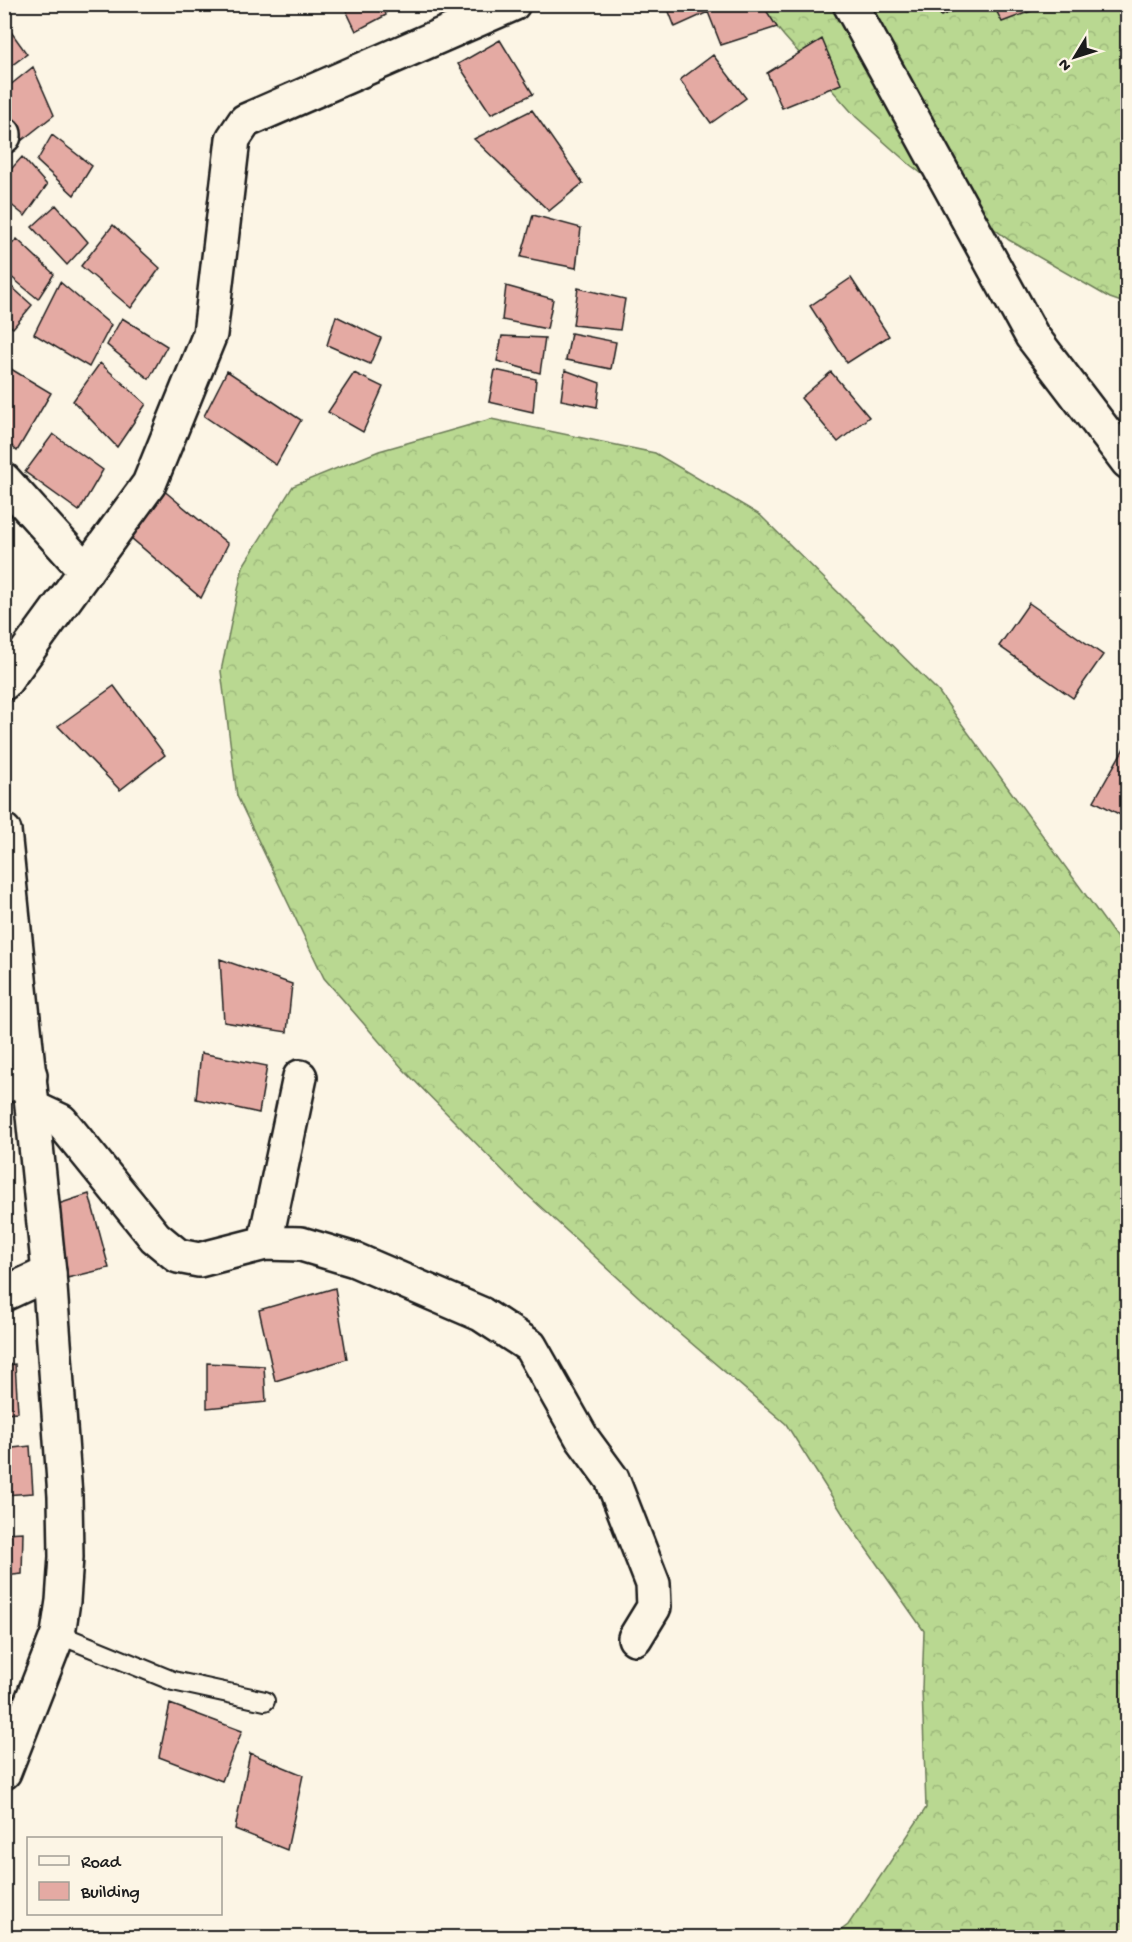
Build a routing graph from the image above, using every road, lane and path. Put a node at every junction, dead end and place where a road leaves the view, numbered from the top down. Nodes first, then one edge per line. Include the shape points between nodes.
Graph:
1 (513, 4) edge
2 (850, 4) edge
3 (1128, 462) edge
4 (4, 480) edge
5 (86, 571) junction
6 (4, 682) edge
7 (5, 839) edge
8 (300, 1077) dead end
9 (17, 1081) edge
10 (33, 1108) junction
11 (265, 1243) junction
12 (49, 1273) junction
13 (4, 1294) edge
14 (58, 1634) junction
15 (635, 1638) dead end
16 (265, 1701) dead end
17 (4, 1772) edge

1 - 5 street via 245,121 233,139 210,334 149,484
2 - 3 street via 1032,336
4 - 5 street
5 - 6 street
7 - 9 street
8 - 11 street
9 - 10 street
10 - 11 street via 61,1121 155,1238 178,1256 199,1260
10 - 12 street
11 - 15 street via 301,1244 355,1260 481,1314 530,1346 582,1437 612,1479 654,1584 654,1607
12 - 13 street
12 - 14 street via 65,1496 66,1557
14 - 16 lane via 173,1681
14 - 17 street

